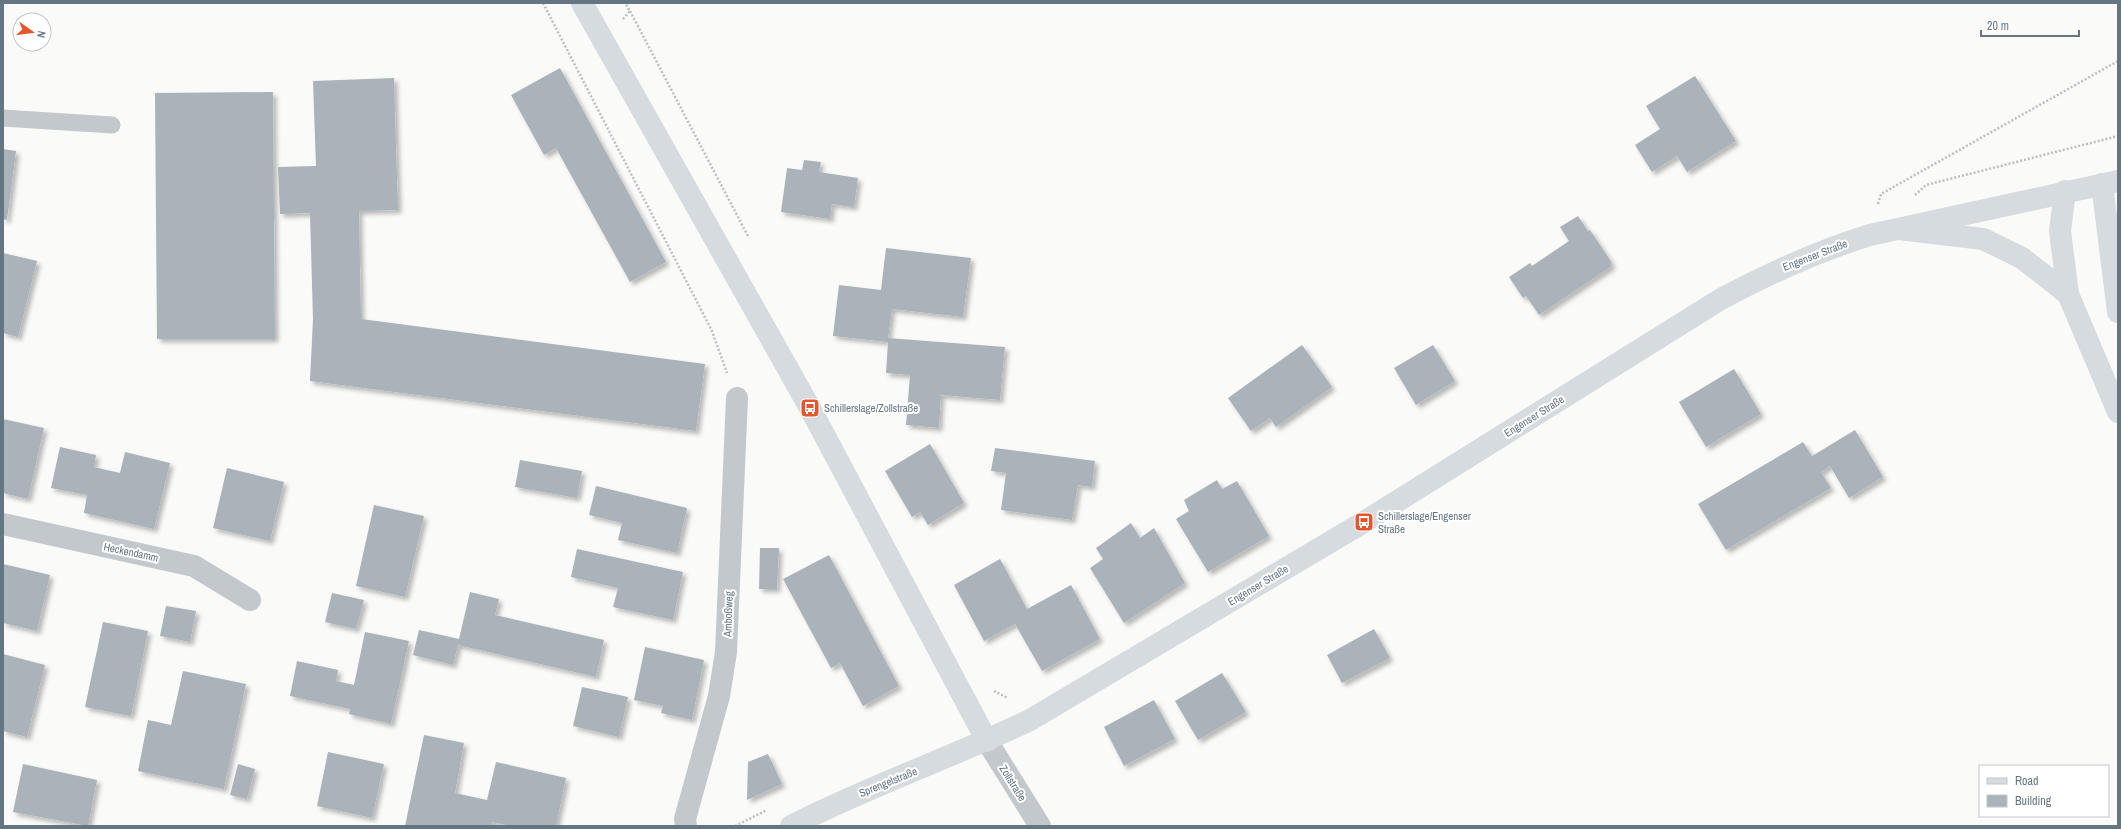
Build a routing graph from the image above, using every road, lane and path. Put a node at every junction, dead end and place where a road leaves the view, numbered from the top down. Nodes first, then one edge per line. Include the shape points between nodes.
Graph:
1 (543, 3) edge
2 (582, 3) edge
3 (2118, 61) edge
4 (3, 118) edge
5 (112, 125) dead end
6 (2118, 136) edge
7 (2110, 182) edge
8 (2065, 191) junction
9 (1909, 200) dead end
10 (1899, 229) junction
11 (1870, 235) junction
12 (2068, 294) junction
13 (2118, 312) edge
14 (737, 398) joint
15 (2118, 412) edge
16 (3, 524) edge
17 (250, 600) dead end
18 (987, 741) junction
19 (686, 826) edge
20 (791, 826) edge
21 (1040, 826) edge

1 - 14 path via 712,331
2 - 18 main road via 810,408
3 - 11 path via 1881,194
4 - 5 lane
6 - 9 path via 1926,185
7 - 8 main road, Engenser Straße
7 - 13 main road
8 - 10 main road, Engenser Straße
8 - 12 main road via 2060,231
10 - 11 main road, Engenser Straße
10 - 12 main road via 1983,239 2022,258
11 - 18 main road, Engenser Straße via 1832,246 1776,270 1722,299 1357,526 1037,716
12 - 15 main road
14 - 19 street, Amboßweg via 726,652 719,696 685,819
16 - 17 street, Heckendamm via 194,566
18 - 20 main road, Sprengelstraße via 837,802
18 - 21 street, Zollstraße

